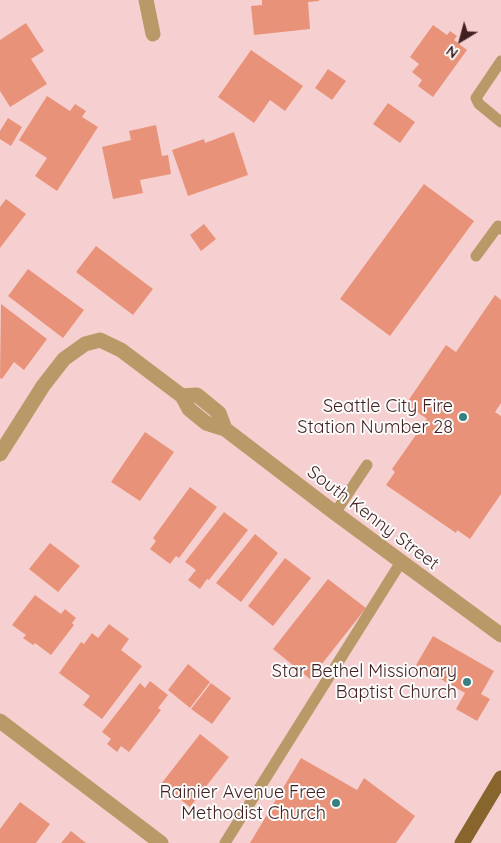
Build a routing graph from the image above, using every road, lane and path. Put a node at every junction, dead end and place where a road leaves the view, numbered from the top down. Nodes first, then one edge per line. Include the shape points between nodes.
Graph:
1 (146, 0) edge
2 (153, 34) dead end
3 (501, 61) edge
4 (501, 122) edge
5 (501, 228) edge
6 (476, 256) dead end
7 (0, 454) edge
8 (367, 465) dead end
9 (335, 513) junction
10 (401, 562) junction
11 (501, 635) edge
12 (0, 721) edge
13 (501, 778) edge
14 (161, 843) edge
15 (225, 843) edge
16 (462, 843) edge

1 - 2 street
3 - 4 lane via 476,98
5 - 6 lane via 498,226
7 - 9 street, South Kenny Street via 43,386 64,360 85,344 100,340 121,350 182,396 197,395 219,413 225,429
8 - 9 lane
9 - 10 street, South Kenny Street
10 - 11 street, South Kenny Street
10 - 15 lane
12 - 14 street
13 - 16 main road

